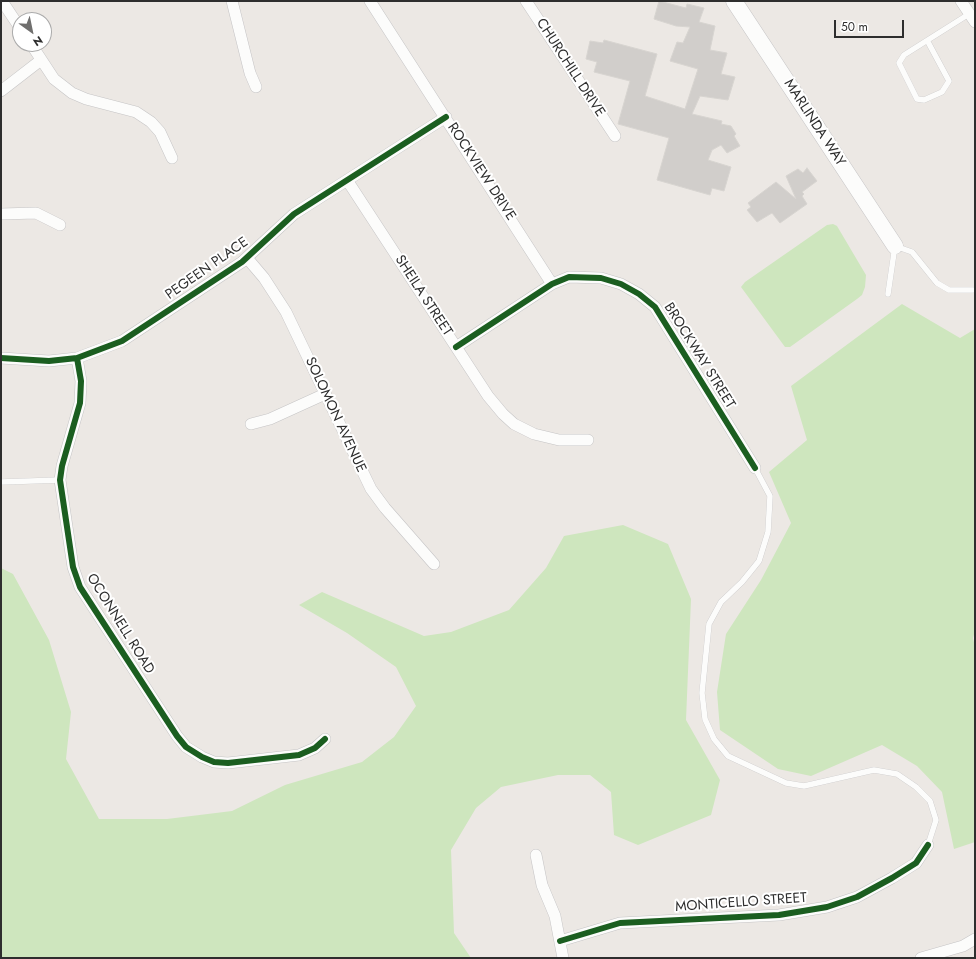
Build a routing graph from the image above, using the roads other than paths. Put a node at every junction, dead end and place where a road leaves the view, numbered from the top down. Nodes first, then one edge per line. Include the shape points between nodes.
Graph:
1 (2, 1) edge
2 (232, 1) edge
3 (370, 1) edge
4 (526, 1) edge
5 (734, 1) edge
6 (961, 1) edge
7 (12, 16) edge
8 (972, 18) edge
9 (928, 42) junction
10 (36, 52) edge
11 (41, 60) junction
12 (256, 87) dead end
13 (1, 91) edge
14 (446, 117) junction
15 (615, 136) dead end
16 (172, 158) dead end
17 (347, 180) junction
18 (1, 214) edge
19 (60, 225) dead end
20 (895, 246) junction
21 (246, 258) junction
22 (552, 284) junction
23 (973, 290) dead end
24 (888, 294) dead end
25 (456, 347) junction
26 (1, 358) edge
27 (77, 358) junction
28 (325, 394) junction
29 (251, 424) dead end
30 (588, 440) dead end
31 (755, 468) joint
32 (60, 480) junction
33 (1, 482) edge
34 (434, 564) dead end
35 (325, 739) dead end
36 (928, 845) joint
37 (536, 855) dead end
38 (975, 939) edge
39 (560, 941) junction
40 (563, 958) edge
41 (920, 958) edge

1 - 7 street
2 - 12 street via 250,74
3 - 14 street, ROCKVIEW DRIVE
4 - 15 street, CHURCHILL DRIVE
5 - 20 street, MARLINDA WAY
6 - 8 street
8 - 9 lane
9 - 9 lane via 904,55 899,63 917,99 924,100 942,92 948,81
10 - 11 street
11 - 13 street
11 - 16 street via 54,79 72,93 136,112 151,122 160,132
14 - 17 street, PEGEEN PLACE
14 - 22 street, ROCKVIEW DRIVE
17 - 21 street, PEGEEN PLACE via 285,221
17 - 25 street, SHEILA STREET
18 - 19 street via 36,213
20 - 23 lane via 912,252 937,283 948,290
20 - 24 lane
21 - 27 street, PEGEEN PLACE via 131,336
21 - 28 street, SOLOMON AVENUE via 281,302
22 - 25 street, BROCKWAY STREET
22 - 31 street, BROCKWAY STREET via 569,277 601,278 626,286 648,300 655,307
25 - 30 street, SHEILA STREET via 492,402 514,424 544,437 571,441
26 - 27 street, PEGEEN PLACE via 49,361
27 - 32 street, OCONNELL ROAD via 81,381 80,404
28 - 29 street via 265,421
28 - 34 street, SOLOMON AVENUE via 364,477 378,499
31 - 36 lane via 770,496 768,532 759,561 721,602 709,624 702,693 705,719 714,740 728,756 786,783 804,786 874,770 897,774 916,786 930,801 936,820
32 - 33 lane
32 - 35 street, OCONNELL ROAD via 71,560 78,583 186,747 208,760 228,763 299,755 315,748
36 - 39 street, MONTICELLO STREET via 916,863 892,878 857,897 827,907 779,915 620,923
37 - 39 street via 542,885 555,916
38 - 41 street via 963,946
39 - 40 street

